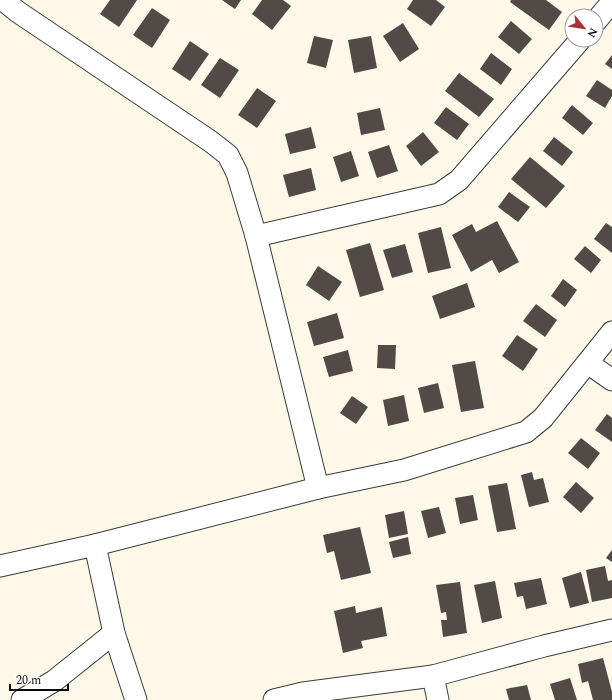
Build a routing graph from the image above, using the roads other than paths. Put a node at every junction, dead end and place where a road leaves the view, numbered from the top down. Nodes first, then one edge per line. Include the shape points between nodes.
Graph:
1 (3, 0) edge
2 (612, 2) edge
3 (604, 12) edge
4 (573, 48) edge
5 (256, 236) junction
6 (612, 332) edge
7 (588, 363) junction
8 (612, 380) edge
9 (318, 488) junction
10 (95, 545) junction
11 (0, 566) edge
12 (612, 630) edge
13 (114, 632) junction
14 (433, 676) junction
15 (22, 700) edge
16 (136, 700) edge
17 (274, 700) edge
18 (438, 700) edge

1 - 5 street via 228,155 237,173
2 - 3 street
4 - 5 street via 459,180 447,190
5 - 9 street
6 - 7 street
7 - 8 street
7 - 9 street via 543,418 526,432 404,470
9 - 10 street
10 - 11 street
10 - 13 street
12 - 14 street
13 - 15 street via 54,681
13 - 16 street
14 - 17 street via 303,693
14 - 18 street

